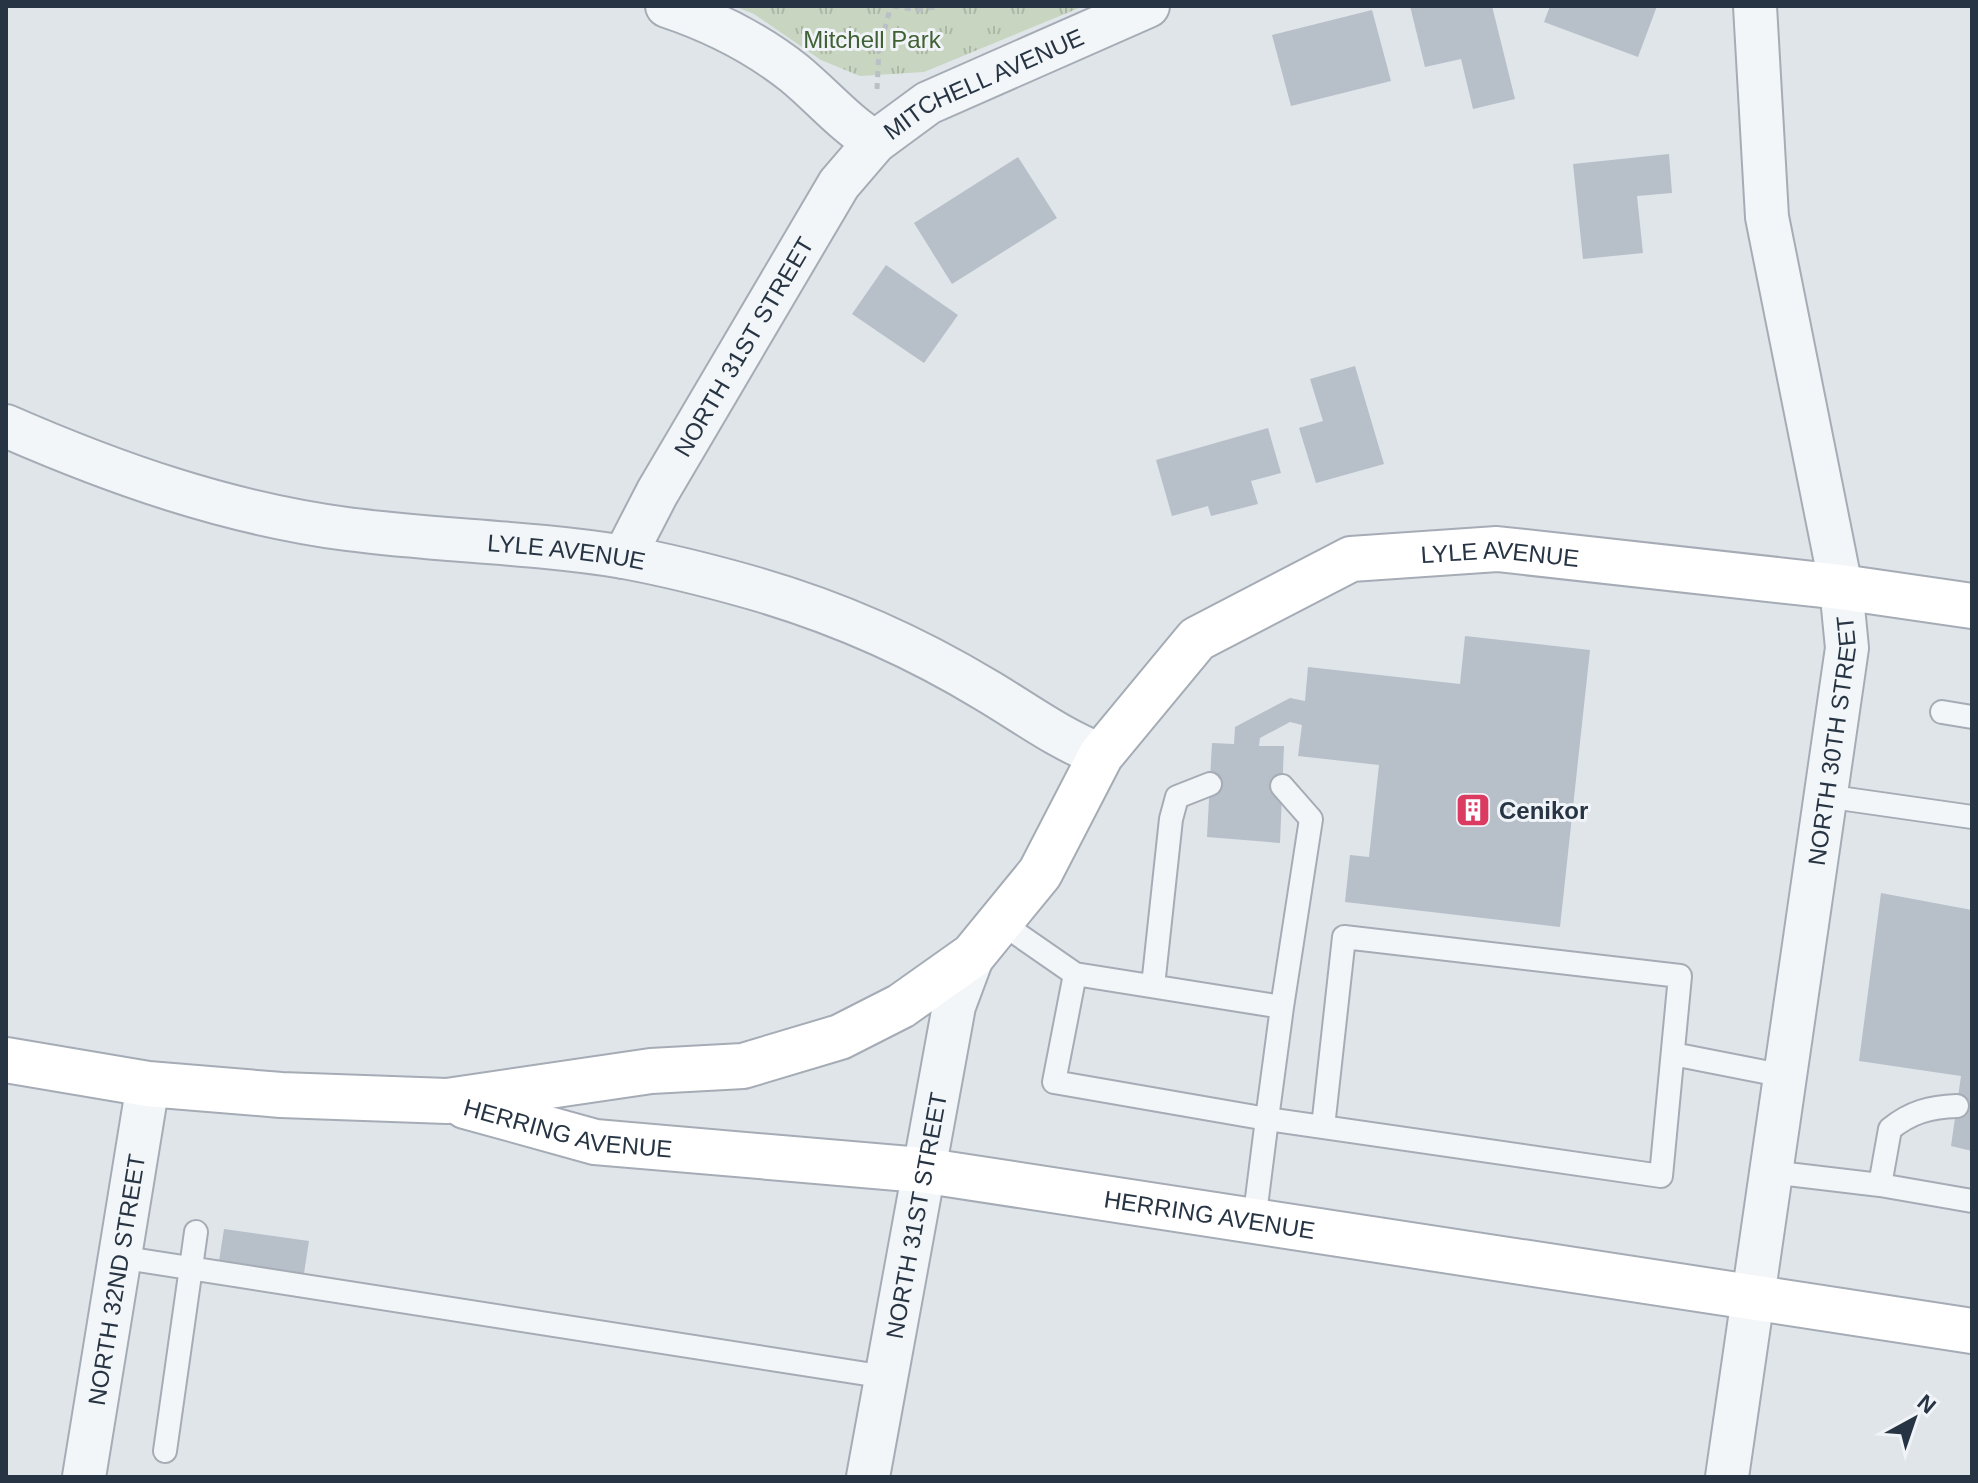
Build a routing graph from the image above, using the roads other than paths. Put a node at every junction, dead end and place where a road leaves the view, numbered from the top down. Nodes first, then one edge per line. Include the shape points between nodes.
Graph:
1 (667, 6) edge
2 (1148, 6) edge
3 (1755, 6) edge
4 (875, 142) junction
5 (6, 426) edge
6 (624, 557) junction
7 (1841, 587) junction
8 (1972, 606) edge
9 (1942, 712) dead end
10 (1972, 717) edge
11 (1101, 755) junction
12 (1210, 784) dead end
13 (1282, 786) dead end
14 (1825, 796) junction
15 (1972, 817) edge
16 (987, 938) junction
17 (1075, 974) junction
18 (1153, 986) junction
19 (1282, 1007) junction
20 (1673, 1054) junction
21 (6, 1060) edge
22 (1785, 1076) junction
23 (148, 1084) junction
24 (447, 1101) junction
25 (1957, 1106) dead end
26 (1267, 1119) junction
27 (1323, 1127) junction
28 (921, 1170) junction
29 (1771, 1172) junction
30 (1880, 1185) junction
31 (1972, 1201) edge
32 (1254, 1222) junction
33 (196, 1232) dead end
34 (119, 1257) junction
35 (191, 1268) junction
36 (1752, 1300) junction
37 (1972, 1331) edge
38 (886, 1377) junction
39 (165, 1451) dead end
40 (84, 1477) edge
41 (868, 1477) edge
42 (1727, 1477) edge

1 - 4 street, MITCHELL AVENUE via 740,37 794,73 850,127
2 - 4 street, MITCHELL AVENUE via 928,103
3 - 7 street, NORTH 30TH STREET via 1767,217
4 - 6 street, NORTH 31ST STREET via 839,184
5 - 6 street, LYLE AVENUE via 158,487 253,512 345,529
6 - 11 street, LYLE AVENUE via 752,588 880,636 985,689 1065,741
7 - 8 main road, LYLE AVENUE
7 - 11 main road, LYLE AVENUE via 1497,549 1351,559 1197,639
7 - 14 street, NORTH 30TH STREET via 1847,648
9 - 10 lane
11 - 16 main road, LYLE AVENUE via 1040,873
12 - 18 lane via 1177,797
13 - 19 lane via 1311,819
14 - 15 lane
14 - 22 street, NORTH 30TH STREET
16 - 17 lane
16 - 24 main road, HERRING AVENUE via 901,1006 789,1055 743,1066 651,1071
16 - 28 street, NORTH 31ST STREET via 954,1006
17 - 18 lane
17 - 26 lane via 1054,1082
18 - 19 lane
19 - 26 lane
20 - 22 lane
20 - 27 lane via 1661,1176
20 - 27 lane via 1680,976 1344,937
21 - 23 main road, HERRING AVENUE
22 - 29 street, NORTH 30TH STREET
23 - 24 main road, HERRING AVENUE
23 - 34 street, NORTH 32ND STREET
24 - 28 main road, HERRING AVENUE via 595,1142
25 - 30 lane via 1908,1115 1890,1129
26 - 27 lane
26 - 32 lane
28 - 32 main road, HERRING AVENUE
28 - 38 street, NORTH 31ST STREET
29 - 30 lane
29 - 36 street, NORTH 30TH STREET
30 - 31 lane
32 - 36 main road, HERRING AVENUE
33 - 35 lane
34 - 35 lane
34 - 40 street, NORTH 32ND STREET
35 - 38 lane
35 - 39 lane
36 - 37 main road, HERRING AVENUE
36 - 42 street, NORTH 30TH STREET
38 - 41 street, NORTH 31ST STREET

